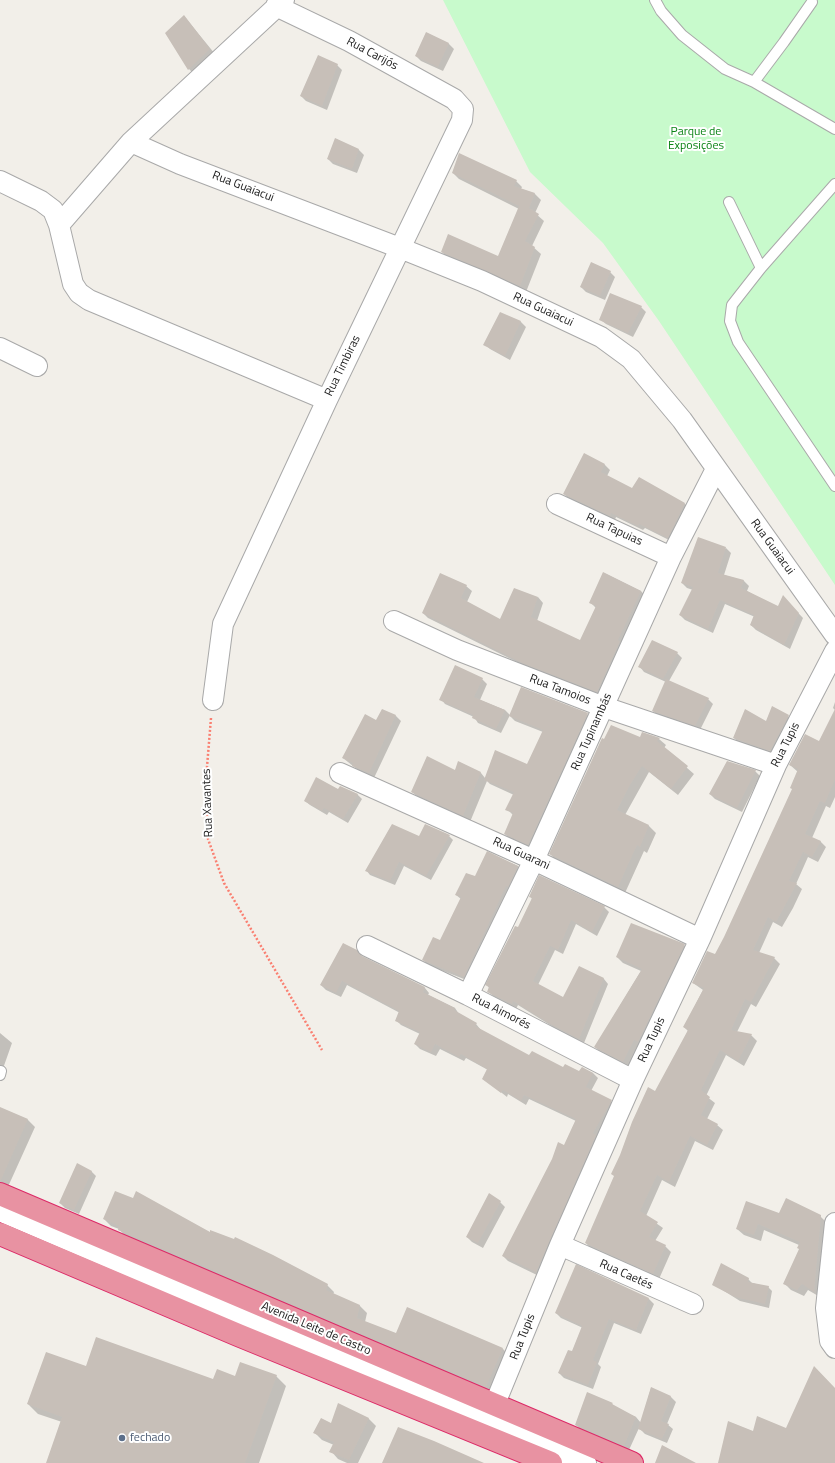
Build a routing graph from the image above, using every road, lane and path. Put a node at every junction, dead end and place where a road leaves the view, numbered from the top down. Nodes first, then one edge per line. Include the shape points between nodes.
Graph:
1 (655, 0) edge
2 (812, 2) dead end
3 (280, 3) edge
4 (754, 82) junction
5 (463, 109) joint
6 (835, 129) edge
7 (131, 142) junction
8 (0, 181) edge
9 (835, 184) edge
10 (729, 202) dead end
11 (60, 224) junction
12 (400, 248) junction
13 (761, 268) junction
14 (0, 348) edge
15 (37, 366) dead end
16 (327, 400) junction
17 (716, 469) junction
18 (835, 486) edge
19 (557, 504) dead end
20 (671, 557) junction
21 (394, 621) dead end
22 (835, 635) edge
23 (835, 650) edge
24 (212, 700) joint
25 (604, 707) junction
26 (776, 765) junction
27 (340, 773) dead end
28 (534, 860) junction
29 (700, 939) junction
30 (367, 946) dead end
31 (468, 995) junction
32 (322, 1050) dead end
33 (633, 1080) junction
34 (0, 1194) edge
35 (0, 1211) edge
36 (835, 1223) edge
37 (0, 1234) edge
38 (560, 1245) junction
39 (693, 1304) dead end
40 (835, 1348) edge
41 (492, 1422) junction
42 (551, 1463) edge
43 (586, 1463) edge
44 (632, 1463) edge

1 - 4 lane via 682,35 725,69
2 - 4 lane
3 - 5 street, Rua Carijós via 454,99
3 - 7 street
4 - 6 lane
5 - 12 street, Rua Timbiras via 462,120
7 - 11 street
7 - 12 street, Rua Guaiacui via 180,164
8 - 11 street via 41,201 53,210
9 - 13 lane
10 - 13 lane
11 - 16 street via 73,284 79,293 89,300
12 - 16 street, Rua Timbiras
12 - 17 street, Rua Guaiacui via 482,281 601,337 631,359 682,420
13 - 18 lane via 732,305 730,321 738,342
14 - 15 street
16 - 24 street, Rua Timbiras via 223,624
17 - 20 street, Rua Tupinambás
17 - 22 street, Rua Guaiacui
19 - 20 street, Rua Tapuias
20 - 25 street, Rua Tupinambás
21 - 25 street, Rua Tamoios via 457,650
23 - 26 street, Rua Tupis
24 - 32 path, Rua Xavantes via 206,779 208,839 224,883
25 - 26 street, Rua Tamoios
25 - 28 street, Rua Tupinambás
26 - 29 street, Rua Tupis
27 - 28 street, Rua Guarani
28 - 29 street, Rua Guarani
28 - 31 street, Rua Tupinambás
29 - 33 street, Rua Tupis
30 - 31 street, Rua Aimorés
31 - 33 street, Rua Aimorés
33 - 38 street, Rua Tupis
34 - 41 highway, Avenida Leite de Castro
35 - 41 street
36 - 40 street via 826,1308 830,1341
37 - 41 highway, Avenida Leite de Castro via 238,1335
38 - 39 street, Rua Caetés
38 - 41 street, Rua Tupis
41 - 42 highway, Avenida Leite de Castro
41 - 43 street
41 - 44 highway, Avenida Leite de Castro

